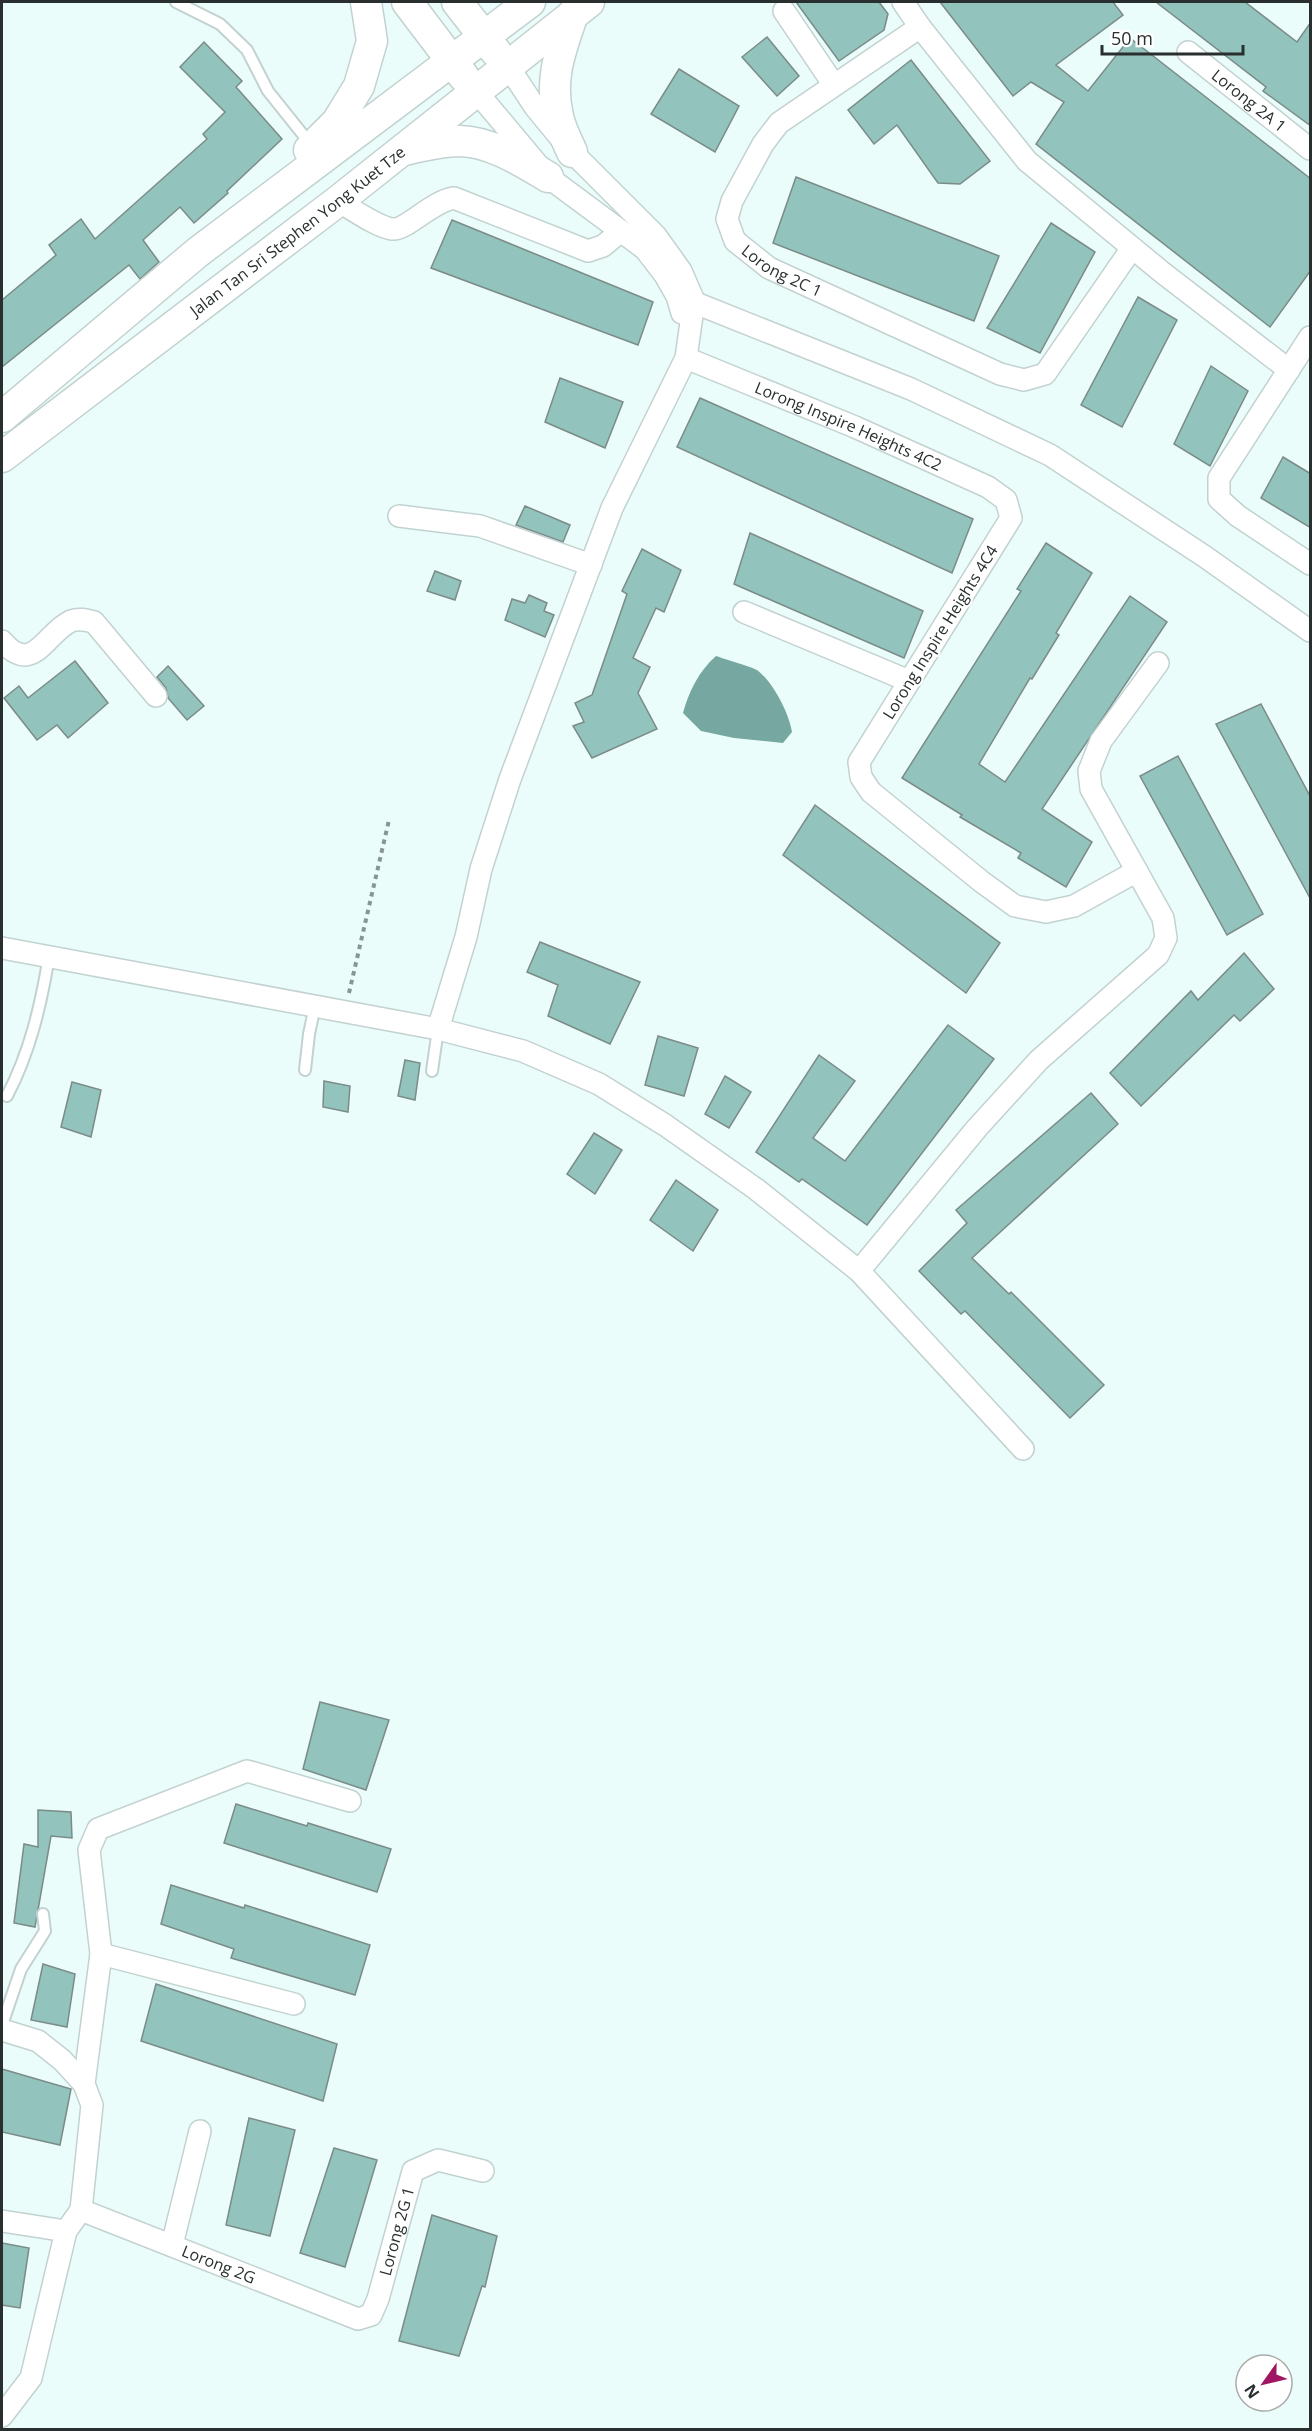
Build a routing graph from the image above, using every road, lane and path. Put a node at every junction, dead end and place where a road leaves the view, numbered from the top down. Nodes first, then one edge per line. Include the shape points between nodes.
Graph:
1 (176, 2) edge
2 (366, 2) edge
3 (407, 2) edge
4 (457, 2) edge
5 (530, 2) edge
6 (903, 2) edge
7 (581, 8) edge
8 (784, 11) dead end
9 (920, 27) junction
10 (484, 37) junction
11 (1188, 52) dead end
12 (452, 61) junction
13 (508, 66) junction
14 (834, 86) junction
15 (476, 91) junction
16 (312, 146) junction
17 (1311, 149) edge
18 (401, 151) junction
19 (572, 152) junction
20 (548, 177) junction
21 (338, 201) junction
22 (261, 204) junction
23 (621, 231) junction
24 (1132, 248) junction
25 (685, 299) junction
26 (1311, 337) edge
27 (686, 358) junction
28 (1289, 370) junction
29 (2, 417) edge
30 (2, 457) edge
31 (1006, 500) joint
32 (399, 516) dead end
33 (1311, 564) edge
34 (591, 565) junction
35 (744, 612) dead end
36 (1311, 631) edge
37 (2, 641) edge
38 (1158, 663) dead end
39 (909, 681) junction
40 (156, 696) dead end
41 (390, 820) dead end
42 (1137, 871) junction
43 (2, 948) edge
44 (49, 956) junction
45 (315, 1006) junction
46 (345, 1012) junction
47 (438, 1029) junction
48 (305, 1070) dead end
49 (432, 1071) dead end
50 (7, 1096) dead end
51 (859, 1271) junction
52 (1023, 1449) dead end
53 (350, 1801) dead end
54 (44, 1914) dead end
55 (101, 1954) junction
56 (294, 2004) dead end
57 (2, 2025) edge
58 (2, 2030) edge
59 (84, 2084) junction
60 (200, 2132) dead end
61 (483, 2171) dead end
62 (81, 2210) junction
63 (2, 2222) edge
64 (66, 2231) junction
65 (172, 2245) junction
66 (358, 2319) joint
67 (2, 2416) edge

1 - 16 lane via 220,24 247,50 268,91
2 - 16 main road via 372,41 359,86 337,122
3 - 12 main road
4 - 10 main road
5 - 10 main road
6 - 9 street
7 - 13 main road, Jalan Tan Sri Stephen Yong Kuet Tze
7 - 19 main road via 557,58 555,86 558,117
8 - 14 street
9 - 14 street, Lorong 2C 1
9 - 24 street via 1027,161
10 - 12 main road
10 - 13 main road
11 - 17 street, Lorong 2A 1
12 - 15 main road
12 - 22 main road
13 - 15 main road, Jalan Tan Sri Stephen Yong Kuet Tze
13 - 19 street
14 - 24 street, Lorong 2C 1 via 779,123 732,201 727,219 735,241 769,268 1000,374 1024,380 1045,374
15 - 18 main road, Jalan Tan Sri Stephen Yong Kuet Tze
15 - 20 street
16 - 22 main road
18 - 20 main road via 462,141 492,147
18 - 21 main road, Jalan Tan Sri Stephen Yong Kuet Tze
19 - 25 street via 656,236 681,271
20 - 23 street
21 - 23 street via 393,229 404,227 442,200 454,198 588,251 603,246
21 - 30 main road, Jalan Tan Sri Stephen Yong Kuet Tze
22 - 29 main road
23 - 25 street via 645,249
24 - 28 street
25 - 27 street via 681,311
25 - 36 street via 911,389 1050,455
26 - 28 street
27 - 31 street, Lorong Inspire Heights 4C2 via 855,427 987,487
27 - 34 street via 612,507
28 - 33 street via 1219,478 1220,499 1238,516
31 - 39 street, Lorong Inspire Heights 4C4 via 1011,518
32 - 34 street via 480,526
34 - 47 street via 494,824
35 - 39 street
37 - 40 street via 12,653 22,655 35,652 70,621 94,622
38 - 42 street via 1101,741 1089,771 1091,789
39 - 42 street, Lorong Inspire Heights 4C4 via 859,762 861,777 871,792 1016,906 1047,912 1074,906
41 - 46 path
42 - 51 street via 1163,918 1166,938 1158,955 1039,1060 977,1128
43 - 44 street
44 - 45 street
44 - 50 lane via 34,1028 20,1072
45 - 46 street
45 - 48 lane
46 - 47 street
47 - 49 lane
47 - 51 street via 523,1052 599,1084 756,1189
51 - 52 street
53 - 55 street via 247,1771 98,1829 90,1850
54 - 57 lane via 45,1931 21,1969
55 - 56 street
55 - 59 street
58 - 59 street via 38,2041
59 - 62 street via 92,2104
60 - 65 street
61 - 66 street, Lorong 2G 1 via 438,2160 412,2170 378,2299 372,2315
62 - 64 street
62 - 65 street, Lorong 2G
63 - 64 street
64 - 67 street via 31,2378
65 - 66 street, Lorong 2G

